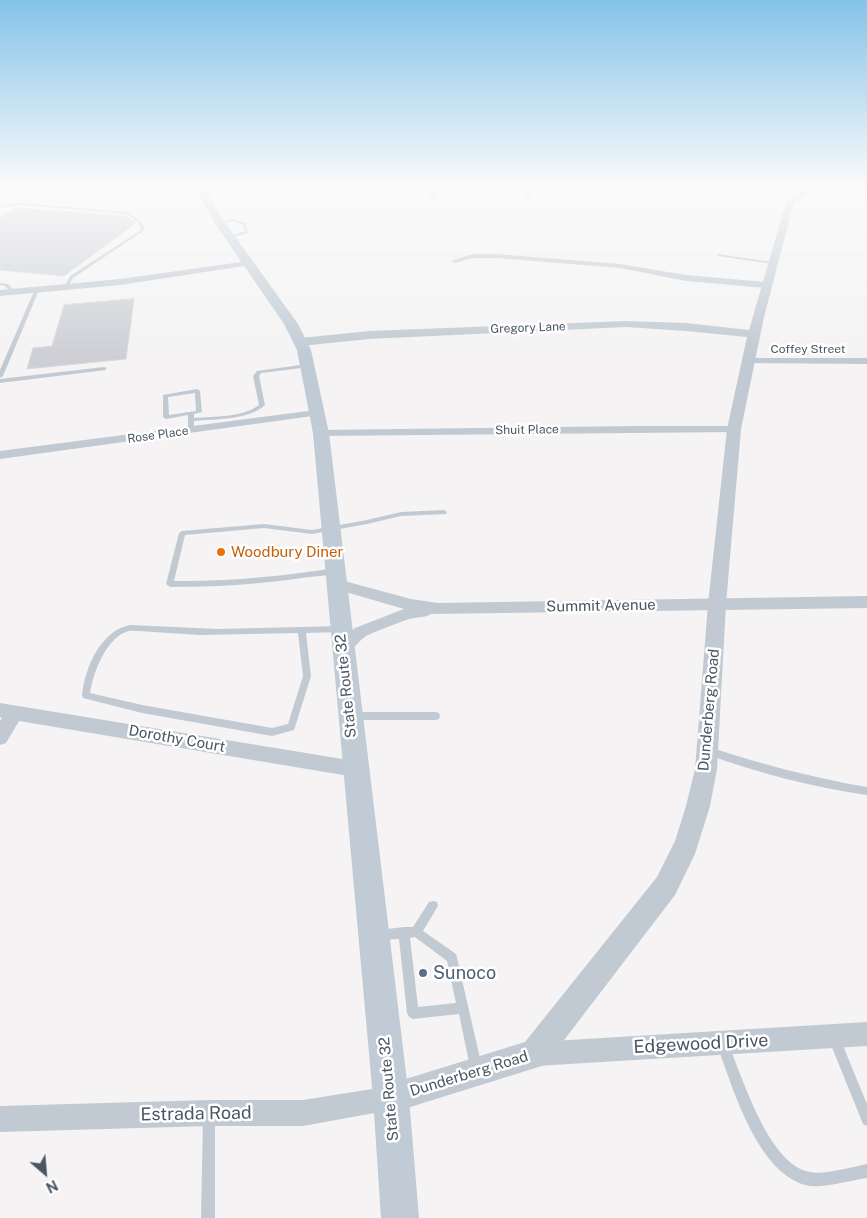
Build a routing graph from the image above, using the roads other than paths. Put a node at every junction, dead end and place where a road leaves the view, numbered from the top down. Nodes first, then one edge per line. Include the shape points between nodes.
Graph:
1 (123, 243) edge
2 (234, 243) edge
3 (778, 243) edge
4 (718, 255) dead end
5 (455, 261) dead end
6 (772, 262) junction
7 (248, 263) junction
8 (0, 284) edge
9 (766, 284) junction
10 (66, 287) junction
11 (37, 290) junction
12 (14, 292) junction
13 (0, 293) edge
14 (755, 334) junction
15 (300, 342) junction
16 (749, 361) junction
17 (867, 361) edge
18 (308, 366) junction
19 (104, 370) dead end
20 (0, 376) edge
21 (0, 381) edge
22 (191, 421) junction
23 (319, 423) junction
24 (734, 430) junction
25 (0, 455) edge
26 (444, 512) dead end
27 (330, 530) junction
28 (336, 578) junction
29 (867, 602) edge
30 (717, 604) junction
31 (438, 609) junction
32 (302, 630) junction
33 (341, 639) junction
34 (8, 711) edge
35 (349, 716) junction
36 (436, 716) dead end
37 (0, 737) edge
38 (707, 751) junction
39 (355, 769) junction
40 (867, 790) edge
41 (433, 906) dead end
42 (416, 932) junction
43 (388, 934) junction
44 (463, 1008) junction
45 (867, 1034) edge
46 (833, 1036) junction
47 (722, 1042) junction
48 (534, 1054) junction
49 (477, 1072) junction
50 (391, 1098) junction
51 (210, 1113) junction
52 (0, 1119) edge
53 (867, 1120) edge
54 (867, 1171) edge
55 (208, 1218) edge
56 (400, 1218) edge

1 - 10 lane via 71,277
2 - 7 main road, State Route 32
3 - 6 street, Dunderberg Road
4 - 6 lane
5 - 9 street via 472,256 496,256 620,266 686,278
6 - 9 street, Dunderberg Road
7 - 10 street
7 - 15 main road, State Route 32 via 292,324
8 - 12 lane
9 - 14 street, Dunderberg Road
10 - 11 street
11 - 12 street
11 - 20 lane
12 - 13 street
14 - 15 street, Gregory Lane via 626,324 369,335
14 - 16 street, Dunderberg Road
15 - 18 main road, State Route 32
16 - 17 street, Coffey Street
16 - 24 street, Dunderberg Road
18 - 22 lane via 257,374 262,405 255,411
18 - 23 main road, State Route 32
19 - 21 lane
22 - 22 lane via 199,412 197,391 165,396 166,417
22 - 23 street, Rose Place
22 - 25 street, Rose Place
23 - 24 street, Shuit Place
23 - 27 main road, State Route 32
24 - 30 street, Dunderberg Road
26 - 27 lane via 401,514
27 - 28 main road, State Route 32
27 - 28 lane via 312,532 264,526 182,533 170,584
28 - 31 street, Summit Avenue via 411,605
28 - 33 main road, State Route 32
29 - 30 street, Summit Avenue
30 - 31 street, Summit Avenue
30 - 38 street, Dunderberg Road
31 - 33 street via 409,613
32 - 32 lane via 200,632 125,628 109,637 86,682 86,695 142,709 272,732 290,727 306,676
32 - 33 lane
33 - 35 main road, State Route 32
34 - 37 street
34 - 39 street, Dorothy Court
35 - 36 lane
35 - 39 main road, State Route 32
38 - 40 lane via 779,772
38 - 48 street, Dunderberg Road via 698,806 686,845 666,886
39 - 43 main road, State Route 32
41 - 42 lane
42 - 43 lane
42 - 44 lane via 452,958
43 - 44 lane via 412,1013
43 - 50 main road, State Route 32
44 - 49 lane
45 - 46 street, Edgewood Drive
46 - 47 street, Edgewood Drive
46 - 53 lane
47 - 48 street, Edgewood Drive
47 - 54 lane via 753,1121 773,1156 809,1179
48 - 49 street, Dunderberg Road
49 - 50 street, Dunderberg Road
50 - 51 street, Estrada Road via 303,1113
50 - 56 main road, State Route 32
51 - 52 street, Estrada Road
51 - 55 lane

